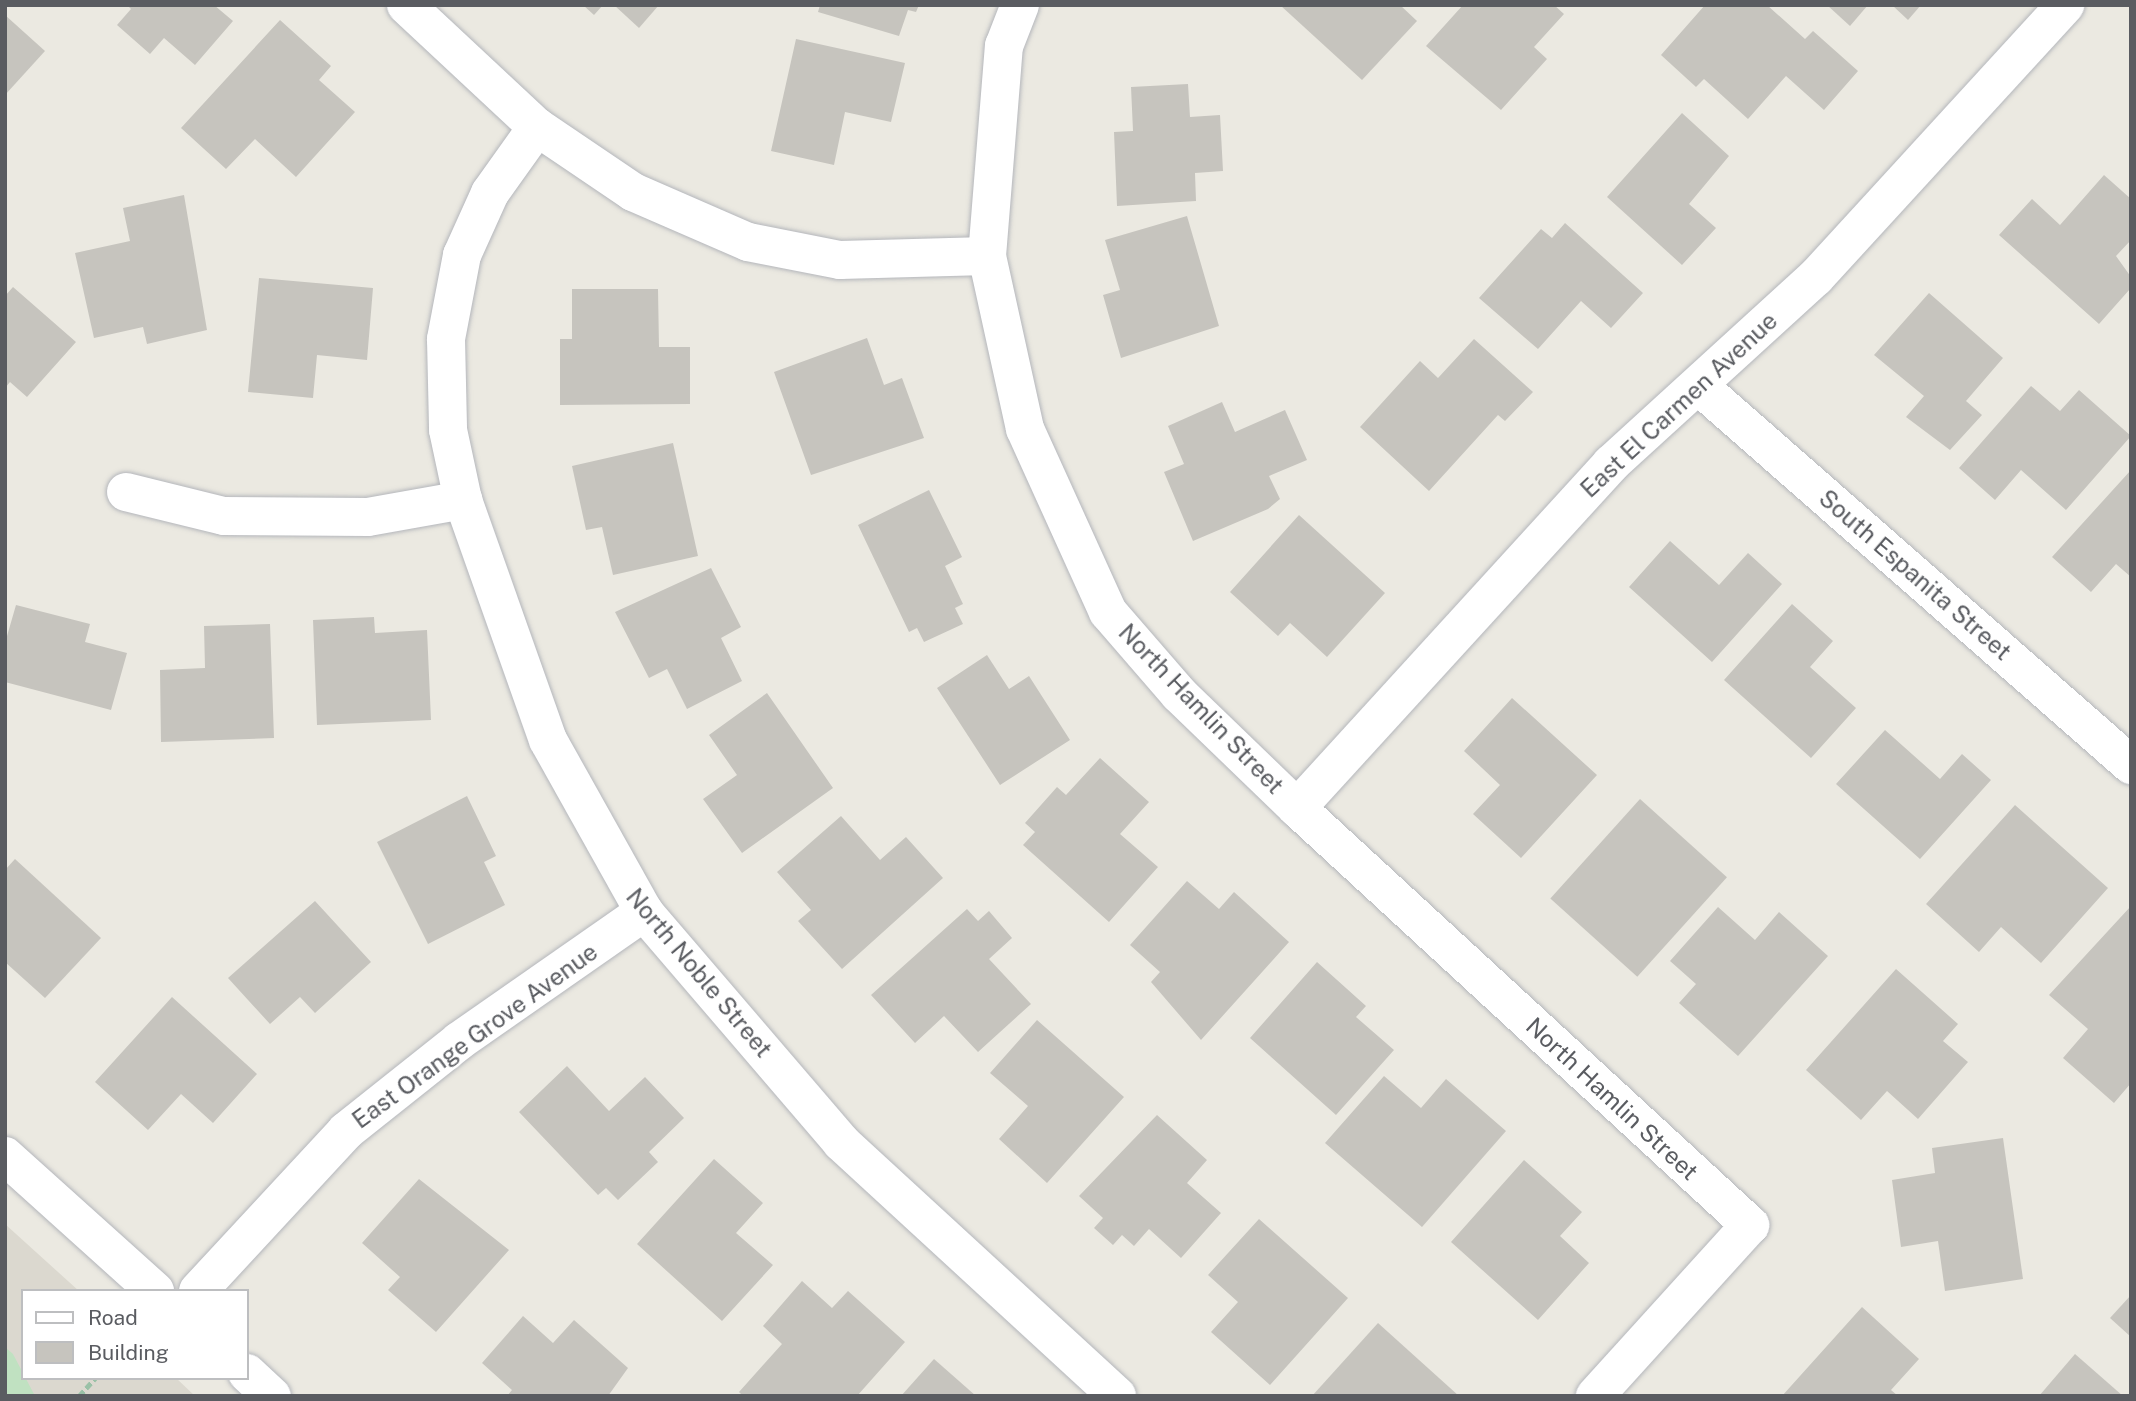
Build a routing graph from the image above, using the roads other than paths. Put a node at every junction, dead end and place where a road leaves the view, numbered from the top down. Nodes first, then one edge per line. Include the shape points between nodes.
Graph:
1 (406, 5) edge
2 (1020, 5) edge
3 (2065, 5) edge
4 (537, 127) junction
5 (988, 256) junction
6 (1699, 386) junction
7 (126, 492) dead end
8 (463, 500) junction
9 (2131, 765) edge
10 (1297, 808) junction
11 (644, 912) junction
12 (5, 1156) edge
13 (153, 1289) edge
14 (200, 1289) edge
15 (248, 1374) edge
16 (272, 1396) edge
17 (1118, 1396) edge
18 (1595, 1396) edge

1 - 4 street
2 - 5 street via 1004,46
3 - 6 street, East El Carmen Avenue via 1816,277
4 - 5 street via 633,192 748,242 840,260
4 - 8 street, North Noble Street via 489,193 462,255 446,339 448,430
5 - 10 street, North Hamlin Street via 1025,429 1108,612 1179,694
6 - 9 street, South Espanita Street
6 - 10 street, East El Carmen Avenue via 1611,464
7 - 8 street via 224,516 368,517
8 - 11 street, North Noble Street via 548,740
10 - 18 street, North Hamlin Street via 1750,1226
11 - 14 street, East Orange Grove Avenue via 459,1041 346,1131
11 - 17 street, North Noble Street via 841,1142
12 - 13 street
15 - 16 street

